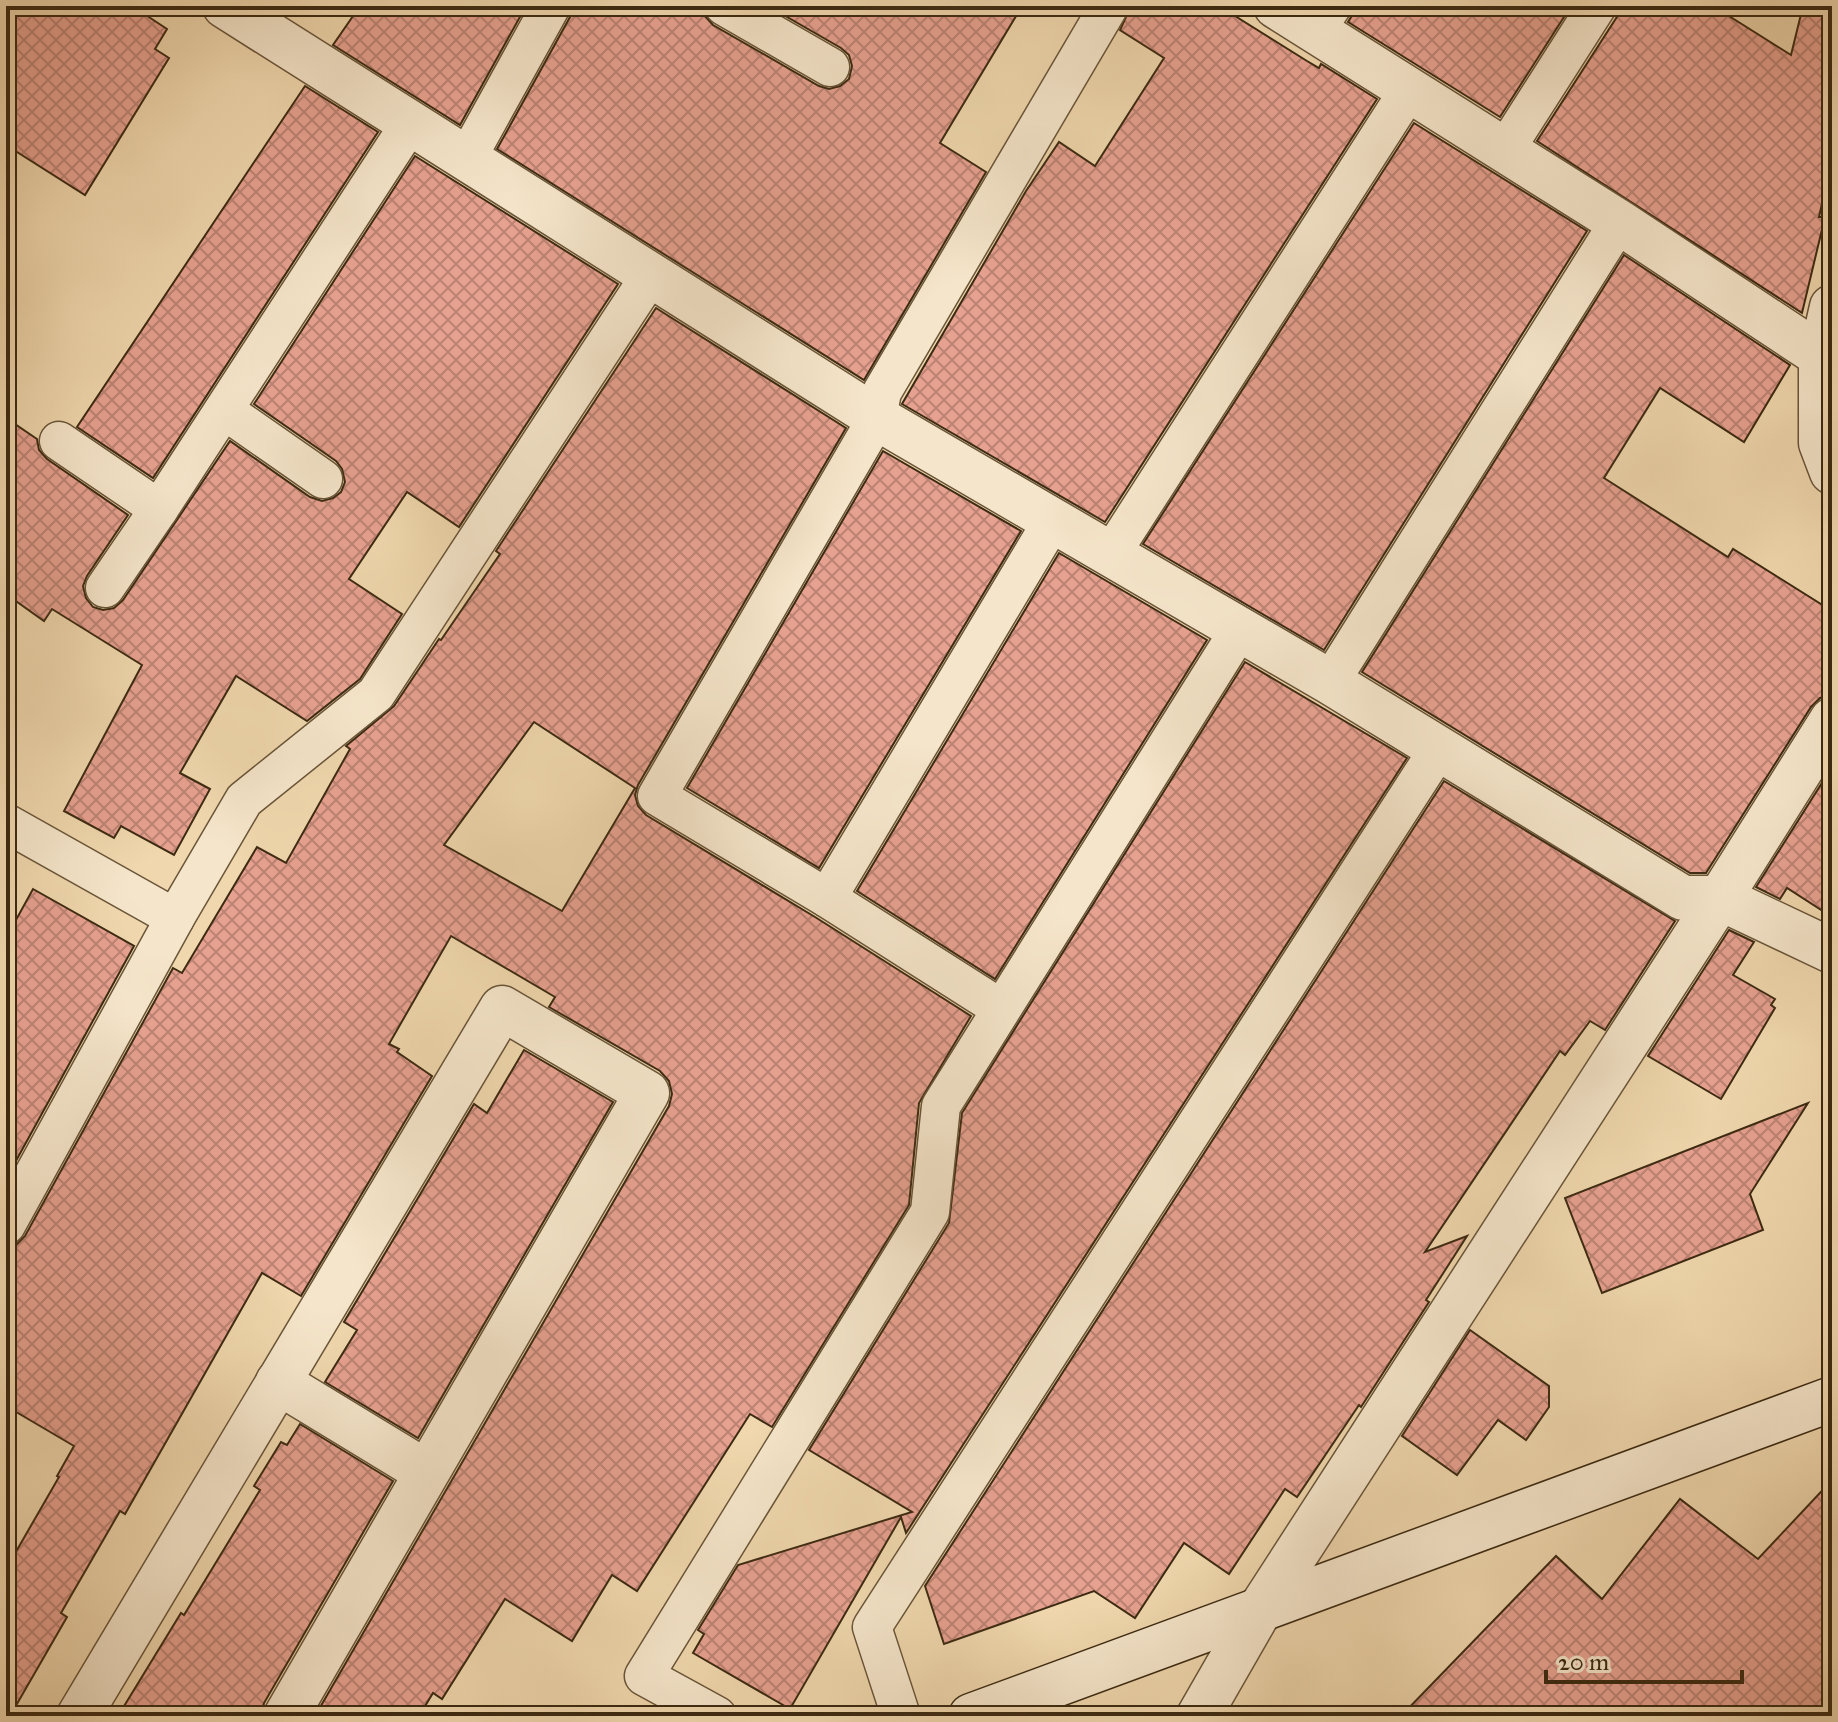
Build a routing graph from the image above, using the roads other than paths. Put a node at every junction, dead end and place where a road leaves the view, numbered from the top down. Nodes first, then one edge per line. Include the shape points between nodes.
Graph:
1 (551, 6) edge
2 (724, 6) edge
3 (1109, 6) edge
4 (1276, 6) edge
5 (1597, 6) edge
6 (241, 10) edge
7 (1324, 19) edge
8 (830, 67) dead end
9 (1409, 90) junction
10 (411, 122) junction
11 (1505, 150) junction
12 (467, 158) junction
13 (1619, 222) junction
14 (650, 276) junction
15 (1832, 307) edge
16 (1826, 360) edge
17 (224, 410) junction
18 (877, 418) junction
19 (59, 441) dead end
20 (1832, 472) edge
21 (323, 479) dead end
22 (159, 509) junction
23 (1053, 520) junction
24 (1111, 554) junction
25 (105, 588) dead end
26 (1240, 629) junction
27 (1330, 682) junction
28 (1832, 720) edge
29 (1438, 750) junction
30 (6, 823) edge
31 (827, 898) junction
32 (1720, 898) junction
33 (175, 918) junction
34 (1832, 951) edge
35 (1000, 1008) junction
36 (6, 1225) edge
37 (278, 1382) junction
38 (1832, 1399) edge
39 (426, 1472) junction
40 (1261, 1608) junction
41 (79, 1716) edge
42 (286, 1716) edge
43 (717, 1716) edge
44 (901, 1716) edge
45 (971, 1716) edge
46 (1199, 1716) edge

1 - 12 lane
2 - 8 lane
3 - 18 lane via 882,392
4 - 7 street
5 - 11 lane
6 - 10 street
7 - 9 street
9 - 11 street
9 - 24 lane
10 - 12 street
10 - 17 lane
11 - 13 street
12 - 14 street
13 - 16 street
13 - 27 lane
14 - 18 street
14 - 33 lane via 376,694 244,800
15 - 16 street
16 - 20 street via 1821,443
17 - 21 lane
17 - 22 lane
18 - 23 street
18 - 31 lane via 657,796
19 - 22 lane
22 - 25 lane
23 - 24 street
23 - 31 lane
24 - 26 street
26 - 27 street
26 - 35 lane
27 - 29 street
28 - 32 street
29 - 32 street via 1683,898
29 - 44 lane via 872,1627
30 - 33 lane
31 - 35 lane
32 - 34 street
32 - 40 street
33 - 36 lane
35 - 43 lane via 941,1106 930,1212 644,1676
37 - 39 street
37 - 39 street via 502,1008 647,1093
37 - 41 street
38 - 40 street
39 - 42 street
40 - 45 street
40 - 46 street

